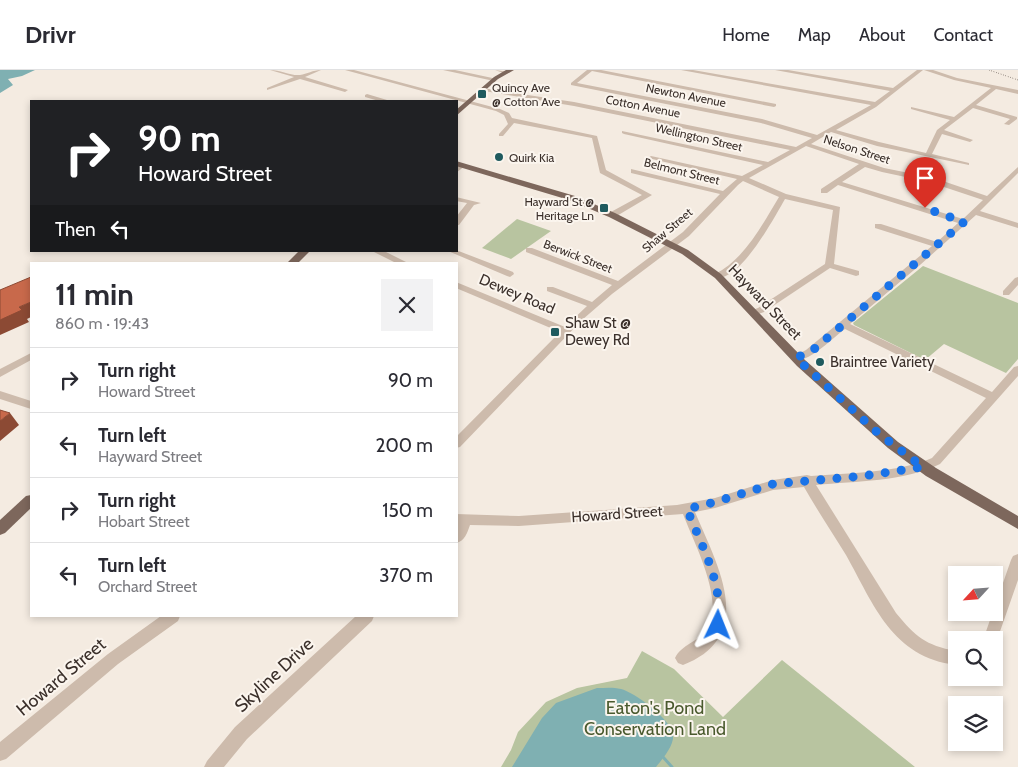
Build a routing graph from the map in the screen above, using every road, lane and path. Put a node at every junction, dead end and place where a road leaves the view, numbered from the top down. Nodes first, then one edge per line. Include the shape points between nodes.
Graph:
1 (273, 70) edge
2 (318, 70) edge
3 (348, 70) edge
4 (446, 70) edge
5 (498, 70) edge
6 (592, 70) edge
7 (684, 70) edge
8 (778, 70) edge
9 (920, 70) edge
10 (927, 70) edge
11 (509, 71) edge
12 (299, 77) junction
13 (494, 79) junction
14 (994, 88) junction
15 (270, 89) dead end
16 (484, 89) junction
17 (345, 90) dead end
18 (896, 90) junction
19 (1018, 92) edge
20 (722, 95) junction
21 (366, 96) dead end
22 (779, 98) dead end
23 (381, 100) edge
24 (469, 102) junction
25 (876, 104) junction
26 (972, 106) junction
27 (913, 108) dead end
28 (707, 110) junction
29 (458, 112) edge
30 (768, 113) junction
31 (510, 120) junction
32 (955, 120) junction
33 (1007, 124) dead end
34 (831, 130) junction
35 (939, 131) junction
36 (624, 132) dead end
37 (501, 135) dead end
38 (817, 137) junction
39 (970, 140) dead end
40 (805, 144) junction
41 (797, 148) junction
42 (928, 155) junction
43 (652, 158) dead end
44 (769, 164) junction
45 (864, 164) junction
46 (967, 164) dead end
47 (458, 166) edge
48 (1018, 169) edge
49 (634, 171) dead end
50 (742, 178) junction
51 (835, 182) junction
52 (824, 191) dead end
53 (724, 193) junction
54 (783, 196) junction
55 (458, 199) edge
56 (989, 199) junction
57 (976, 212) junction
58 (612, 215) junction
59 (458, 221) edge
60 (964, 222) junction
61 (878, 226) dead end
62 (1018, 226) edge
63 (673, 245) junction
64 (938, 245) junction
65 (529, 250) dead end
66 (304, 252) edge
67 (379, 252) edge
68 (455, 252) edge
69 (294, 262) edge
70 (402, 262) edge
71 (829, 265) junction
72 (856, 273) dead end
73 (510, 274) dead end
74 (718, 276) junction
75 (1018, 280) edge
76 (619, 285) junction
77 (458, 286) edge
78 (550, 289) dead end
79 (1006, 293) dead end
80 (593, 305) junction
81 (753, 313) junction
82 (842, 324) junction
83 (566, 331) junction
84 (30, 357) edge
85 (796, 358) junction
86 (0, 374) edge
87 (1016, 375) edge
88 (0, 395) edge
89 (993, 397) junction
90 (30, 405) edge
91 (458, 442) edge
92 (923, 467) junction
93 (807, 480) junction
94 (30, 501) edge
95 (687, 509) junction
96 (461, 519) edge
97 (1018, 522) edge
98 (0, 529) edge
99 (458, 536) edge
100 (1018, 560) edge
101 (172, 617) edge
102 (366, 617) edge
103 (993, 631) edge
104 (948, 657) edge
105 (683, 658) dead end
106 (0, 753) edge
107 (213, 767) edge

1 - 12 street
2 - 12 street
3 - 24 street
4 - 13 street
5 - 11 street
6 - 20 street
6 - 28 street, Newton Avenue via 573,84
7 - 25 street
8 - 18 street
9 - 18 street, Shaw Street
10 - 14 street
11 - 13 main road
12 - 15 street
12 - 17 street
13 - 16 main road
14 - 19 street
14 - 26 street
16 - 24 main road
16 - 41 street, Cotton Avenue
18 - 25 street, Shaw Street
20 - 28 street
20 - 30 street
21 - 23 street
22 - 30 street
24 - 29 main road
24 - 31 street via 502,111
25 - 34 street, Shaw Street
26 - 32 street
26 - 33 street via 1015,119
27 - 32 street
28 - 30 street, Newton Avenue
30 - 38 street, Newton Avenue
31 - 37 street via 511,124
31 - 58 street via 595,138 603,171 648,195
32 - 35 street
34 - 38 street, Shaw Street
34 - 42 street
35 - 39 street
35 - 42 street
36 - 44 street, Wellington Street
38 - 40 street, Shaw Street
40 - 41 street, Shaw Street
40 - 45 street, Nelson Street
41 - 44 street, Shaw Street
42 - 46 street
43 - 50 street
44 - 50 street, Shaw Street
45 - 51 street
45 - 56 street, Nelson Street
47 - 58 main road, Hayward Street via 551,190
48 - 56 street
49 - 53 street, Belmont Street
50 - 53 street, Shaw Street
50 - 54 street
51 - 52 street
51 - 60 street
53 - 63 street, Shaw Street
54 - 71 street via 837,209
54 - 74 street via 737,263 730,271
55 - 59 street via 476,203
56 - 57 street
57 - 60 street
57 - 62 street
58 - 63 main road, Hayward Street
60 - 64 street
61 - 64 street
63 - 74 main road, Hayward Street
63 - 76 street, Shaw Street
64 - 82 street
65 - 76 street, Berwick Street
66 - 69 main road
67 - 70 street
68 - 73 street
71 - 72 street
71 - 81 street
74 - 81 main road, Hayward Street
75 - 79 street
76 - 80 street, Shaw Street
77 - 83 street, Dewey Road
78 - 80 street
80 - 83 street, Shaw Street
81 - 85 main road, Hayward Street
82 - 85 street via 810,352
82 - 89 street
83 - 91 street, Shaw Street
84 - 86 street
85 - 92 main road, Hayward Street via 878,433
87 - 89 street
88 - 90 street
89 - 92 street via 936,461
92 - 93 street, Howard Street via 858,477
92 - 97 main road, Hayward Street
93 - 95 street, Howard Street via 766,486
93 - 104 street via 900,630 931,652
94 - 98 main road
95 - 96 street, Howard Street via 519,521
95 - 105 street via 712,571 719,609 718,625 713,633
96 - 99 street
100 - 103 street
101 - 106 street, Howard Street via 120,653
102 - 107 street, Skyline Drive via 241,733

